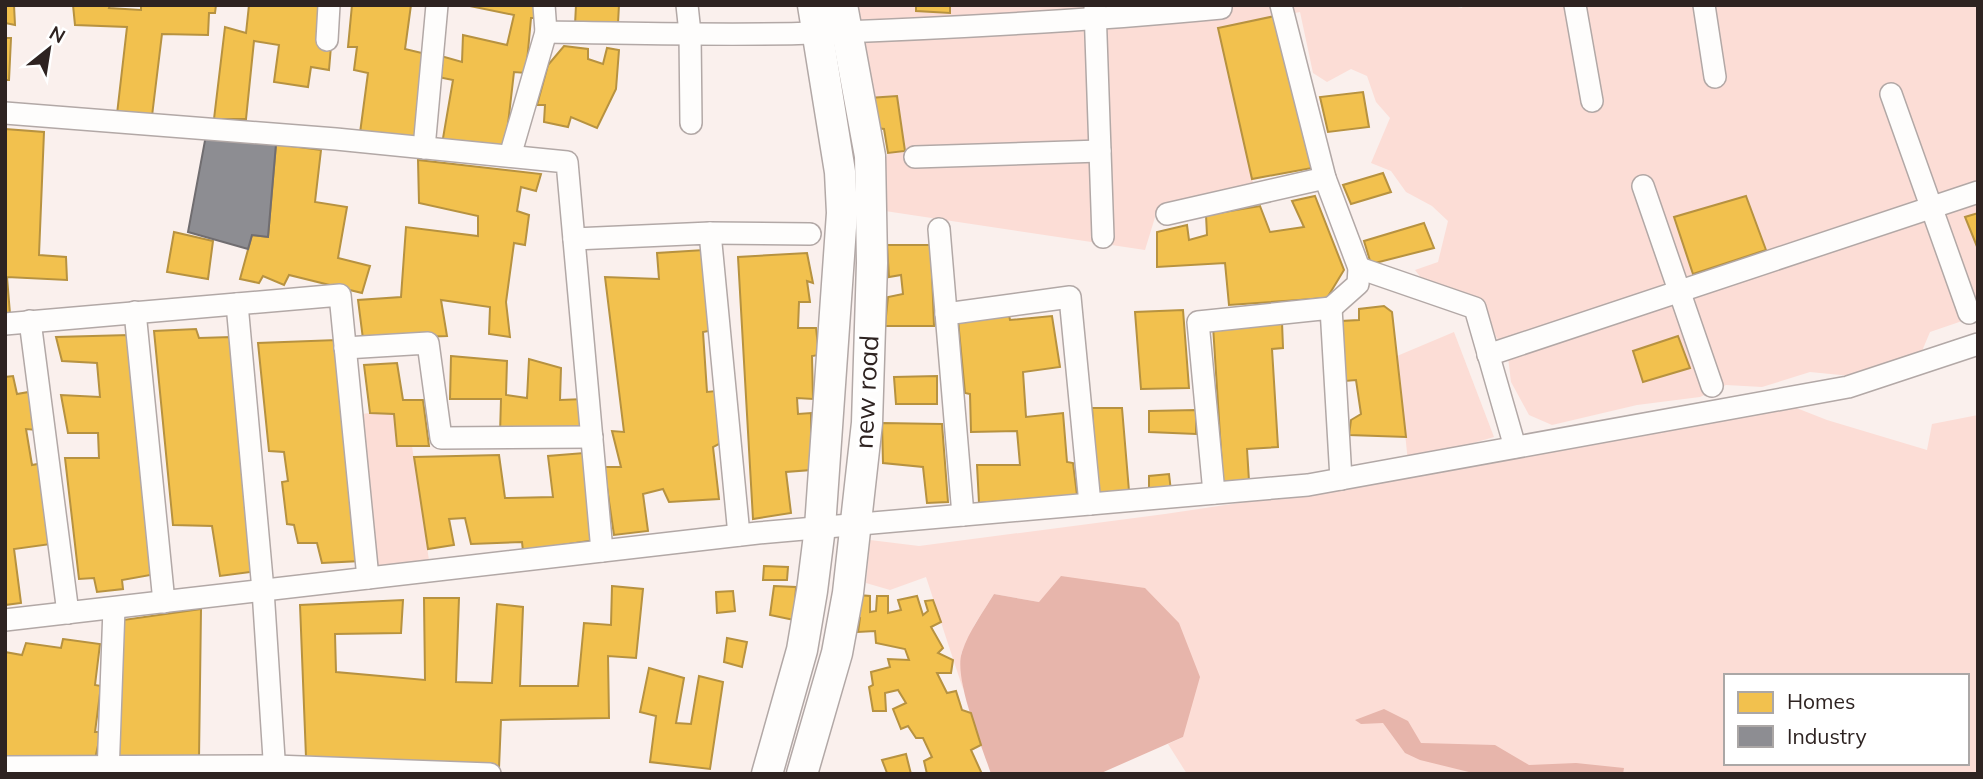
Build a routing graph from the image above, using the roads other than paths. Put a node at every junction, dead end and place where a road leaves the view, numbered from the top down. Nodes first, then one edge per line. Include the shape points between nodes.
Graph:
1 (329, 5) edge
2 (437, 5) edge
3 (544, 5) edge
4 (687, 5) edge
5 (1281, 5) edge
6 (1575, 5) edge
7 (1704, 5) edge
8 (1225, 6) edge
9 (1095, 13) edge
10 (967, 15) edge
11 (830, 19) edge
12 (546, 32) junction
13 (690, 33) junction
14 (327, 40) dead end
15 (1715, 77) dead end
16 (1891, 94) dead end
17 (1592, 102) dead end
18 (5, 113) edge
19 (691, 123) dead end
20 (424, 148) junction
21 (1100, 151) junction
22 (510, 156) junction
23 (915, 158) dead end
24 (1325, 178) junction
25 (1643, 186) dead end
26 (1978, 192) edge
27 (1932, 208) junction
28 (1167, 214) dead end
29 (939, 229) dead end
30 (710, 233) junction
31 (810, 234) dead end
32 (1103, 237) dead end
33 (574, 239) junction
34 (1359, 268) junction
35 (1680, 292) junction
36 (237, 304) junction
37 (1331, 308) junction
38 (135, 312) junction
39 (1969, 313) dead end
40 (946, 314) junction
41 (30, 321) junction
42 (5, 324) edge
43 (1978, 344) edge
44 (345, 348) junction
45 (1488, 355) junction
46 (1712, 386) dead end
47 (592, 437) junction
48 (1515, 447) junction
49 (1341, 479) junction
50 (1214, 493) junction
51 (1090, 504) junction
52 (963, 515) junction
53 (855, 524) junction
54 (820, 527) junction
55 (739, 535) junction
56 (602, 551) junction
57 (368, 578) junction
58 (263, 590) junction
59 (164, 602) junction
60 (114, 608) junction
61 (68, 613) junction
62 (5, 620) edge
63 (5, 767) edge
64 (108, 770) edge
65 (275, 770) edge
66 (490, 774) edge
67 (767, 774) edge
68 (802, 774) edge

1 - 14 street
2 - 20 street
3 - 12 street
4 - 13 street
5 - 24 street
6 - 17 street
7 - 15 street
8 - 9 street
9 - 10 street
9 - 21 street
10 - 11 street
11 - 13 street
11 - 53 main road, new road via 870,156 867,424
11 - 54 main road, new road via 842,213
12 - 13 street
12 - 22 street
13 - 19 street
16 - 27 street
18 - 20 street
20 - 22 street
21 - 23 street
21 - 32 street
22 - 33 street via 567,162
24 - 28 street
24 - 34 street
25 - 35 street
26 - 27 street
27 - 35 street
27 - 39 street
29 - 40 street
30 - 31 street
30 - 33 street
30 - 55 street
33 - 47 street
34 - 37 street via 1358,284
34 - 45 street via 1475,308
35 - 45 street
35 - 46 street
36 - 38 street
36 - 44 street via 340,295
36 - 58 street
37 - 49 street
37 - 50 street via 1198,322
38 - 41 street
38 - 59 street
40 - 51 street via 1070,297
40 - 52 street
41 - 42 street
41 - 61 street
43 - 48 street via 1848,387
44 - 47 street via 428,343 441,438
44 - 57 street
45 - 48 street
47 - 56 street
48 - 49 street
49 - 50 street
50 - 51 street
51 - 52 street
52 - 53 street
53 - 54 street
53 - 68 main road, new road via 836,653
54 - 55 street
54 - 67 main road, new road via 802,650
55 - 56 street
56 - 57 street
57 - 58 street
58 - 59 street
58 - 65 street
59 - 60 street
60 - 61 street
60 - 64 street
61 - 62 street
63 - 64 street
64 - 65 street
65 - 66 street

